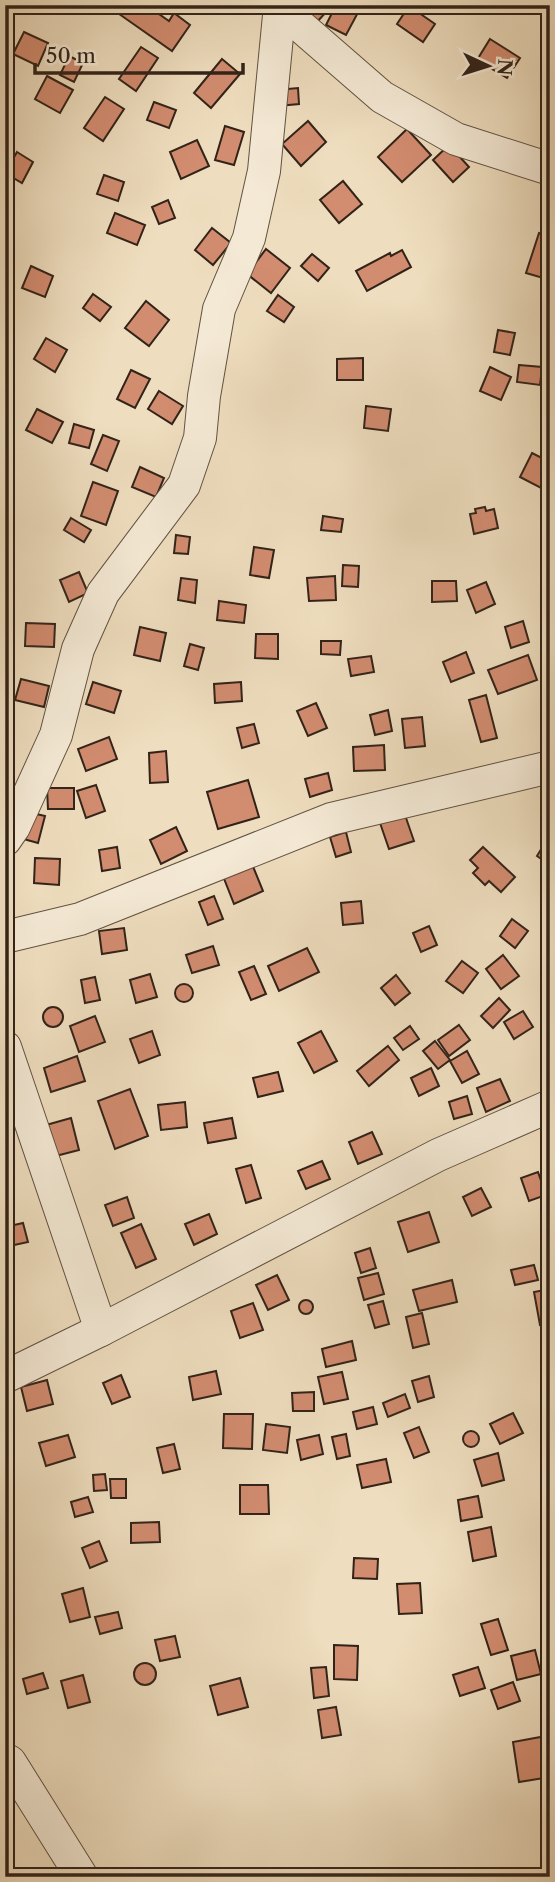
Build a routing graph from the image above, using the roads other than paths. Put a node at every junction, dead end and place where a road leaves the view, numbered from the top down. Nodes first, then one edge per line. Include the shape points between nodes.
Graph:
1 (279, 7) edge
2 (550, 169) edge
3 (550, 767) edge
4 (5, 840) edge
5 (5, 937) edge
6 (5, 1047) edge
7 (550, 1106) edge
8 (101, 1330) junction
9 (5, 1377) edge
10 (5, 1759) edge
11 (82, 1877) edge

1 - 2 street via 382,97 456,139
1 - 4 street via 264,171 249,238 219,309 200,438 184,485 103,593 78,649 56,735
3 - 5 street via 331,819 80,919
6 - 8 street
7 - 8 street via 438,1155
8 - 9 street
10 - 11 street

